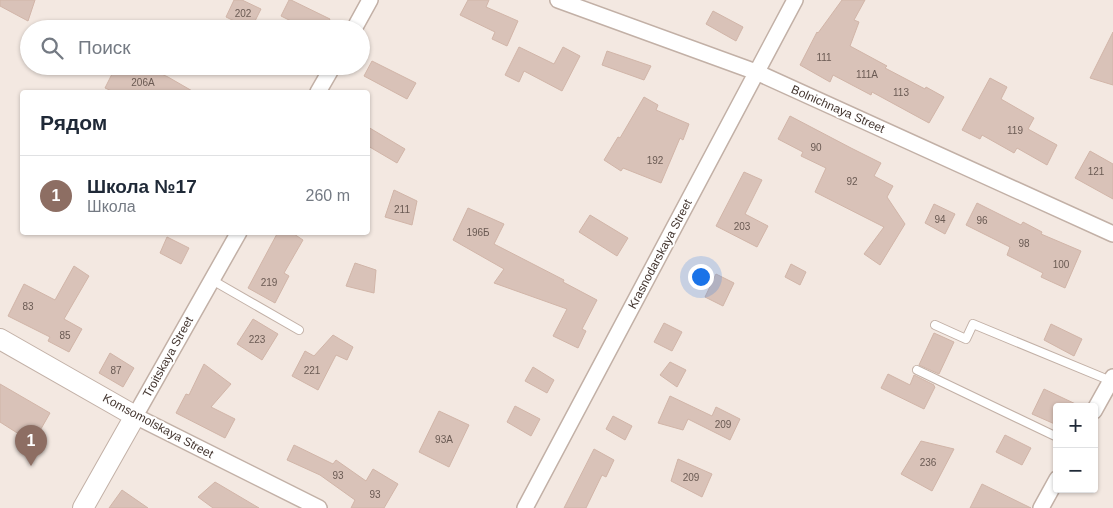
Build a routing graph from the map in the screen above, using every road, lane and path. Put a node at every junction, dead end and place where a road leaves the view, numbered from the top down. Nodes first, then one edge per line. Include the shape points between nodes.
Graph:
1 (370, 0) edge
2 (558, 0) edge
3 (795, 0) edge
4 (359, 20) edge
5 (756, 72) junction
6 (328, 75) edge
7 (319, 90) edge
8 (1113, 234) edge
9 (237, 235) edge
10 (212, 280) junction
11 (934, 325) dead end
12 (299, 330) dead end
13 (0, 339) edge
14 (917, 370) dead end
15 (1112, 379) edge
16 (1098, 404) edge
17 (136, 416) junction
18 (1053, 435) edge
19 (1053, 486) edge
20 (83, 508) edge
21 (319, 508) edge
22 (525, 508) edge
23 (1041, 508) edge

1 - 4 street
2 - 5 street, Bolnichnaya Street
3 - 5 street, Krasnodarskaya Street
5 - 8 street, Bolnichnaya Street
5 - 22 street, Krasnodarskaya Street
6 - 7 street
9 - 10 street, Troitskaya Street
10 - 12 lane
10 - 17 street, Troitskaya Street
11 - 15 lane via 966,339 973,324
13 - 17 street, Komsomolskaya Street
14 - 18 lane
15 - 16 street
17 - 20 street, Troitskaya Street
17 - 21 street, Komsomolskaya Street
19 - 23 street

